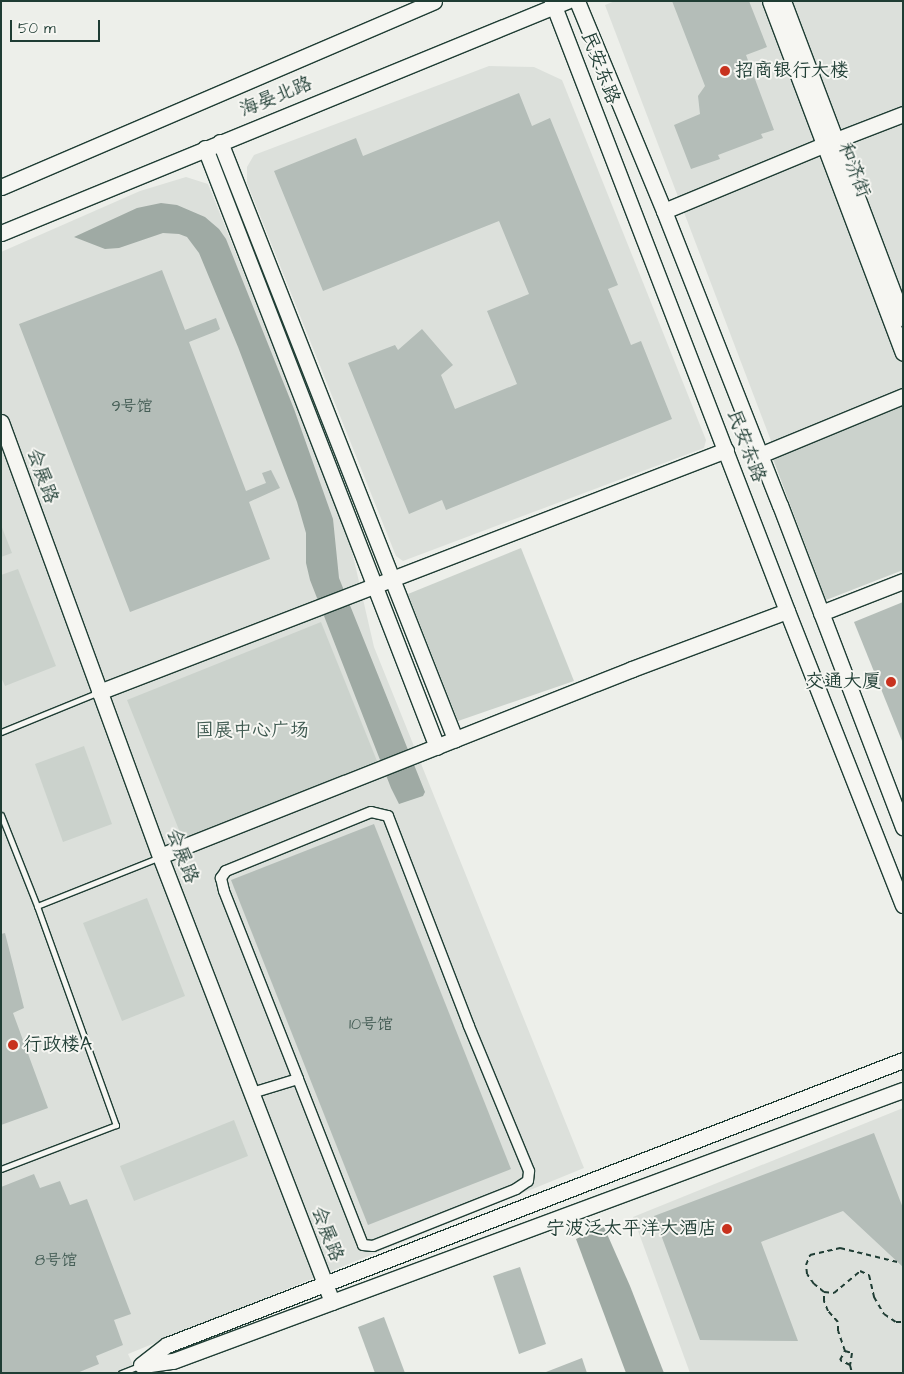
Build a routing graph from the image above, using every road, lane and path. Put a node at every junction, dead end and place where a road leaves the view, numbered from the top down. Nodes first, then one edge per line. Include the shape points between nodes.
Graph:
1 (434, 1) edge
2 (578, 1) edge
3 (770, 1) edge
4 (783, 1) edge
5 (558, 3) edge
6 (903, 114) edge
7 (220, 142) junction
8 (829, 142) junction
9 (205, 148) junction
10 (1, 186) edge
11 (664, 211) junction
12 (1, 233) edge
13 (903, 318) edge
14 (903, 353) edge
15 (903, 396) edge
16 (1, 422) edge
17 (726, 450) junction
18 (760, 454) junction
19 (392, 578) junction
20 (903, 581) edge
21 (376, 584) junction
22 (786, 611) junction
23 (821, 612) junction
24 (99, 692) junction
25 (1, 732) edge
26 (455, 739) junction
27 (437, 747) junction
28 (1, 815) edge
29 (903, 827) edge
30 (160, 856) junction
31 (903, 905) edge
32 (37, 906) junction
33 (903, 1060) edge
34 (298, 1079) junction
35 (903, 1090) edge
36 (252, 1093) junction
37 (1, 1169) edge
38 (897, 1262) dead end
39 (325, 1284) junction
40 (824, 1292) junction
41 (332, 1302) junction
42 (903, 1322) edge
43 (845, 1351) junction
44 (142, 1365) junction
45 (850, 1365) junction
46 (121, 1373) edge
47 (852, 1373) edge

1 - 10 street, 海晏北路
2 - 11 street
3 - 8 street, 和济街
4 - 8 street, 和济街
5 - 7 street, 海晏北路
5 - 17 street, 民安东路
6 - 8 street
7 - 9 street, 海晏北路
7 - 19 street
8 - 11 street
8 - 13 street, 和济街
8 - 14 street, 和济街
9 - 12 street, 海晏北路
9 - 21 street
11 - 18 street
15 - 18 street
16 - 24 street, 会展路
17 - 19 street
17 - 22 street, 民安东路
18 - 23 street
19 - 21 street
19 - 26 street
20 - 23 street
21 - 24 street
21 - 27 street
22 - 26 street
22 - 31 street, 民安东路
23 - 29 street
24 - 25 lane
24 - 30 street, 会展路
26 - 27 street
27 - 30 street
28 - 32 lane
30 - 32 lane
30 - 36 street, 会展路
32 - 37 lane via 116,1126
33 - 39 street
34 - 34 street via 221,878 226,871 371,812 388,816 529,1171 528,1181 373,1246 363,1245
34 - 36 street
35 - 41 street
36 - 39 street, 会展路
38 - 40 path via 840,1248 810,1255 807,1274
39 - 41 street, 会展路
39 - 44 street via 167,1345
40 - 42 path via 834,1293 860,1271 868,1275 874,1297 884,1314 896,1322
40 - 43 path via 828,1311 838,1322
41 - 44 street via 173,1361
43 - 45 path via 852,1353
43 - 45 path via 840,1360
44 - 46 lane
45 - 47 path

